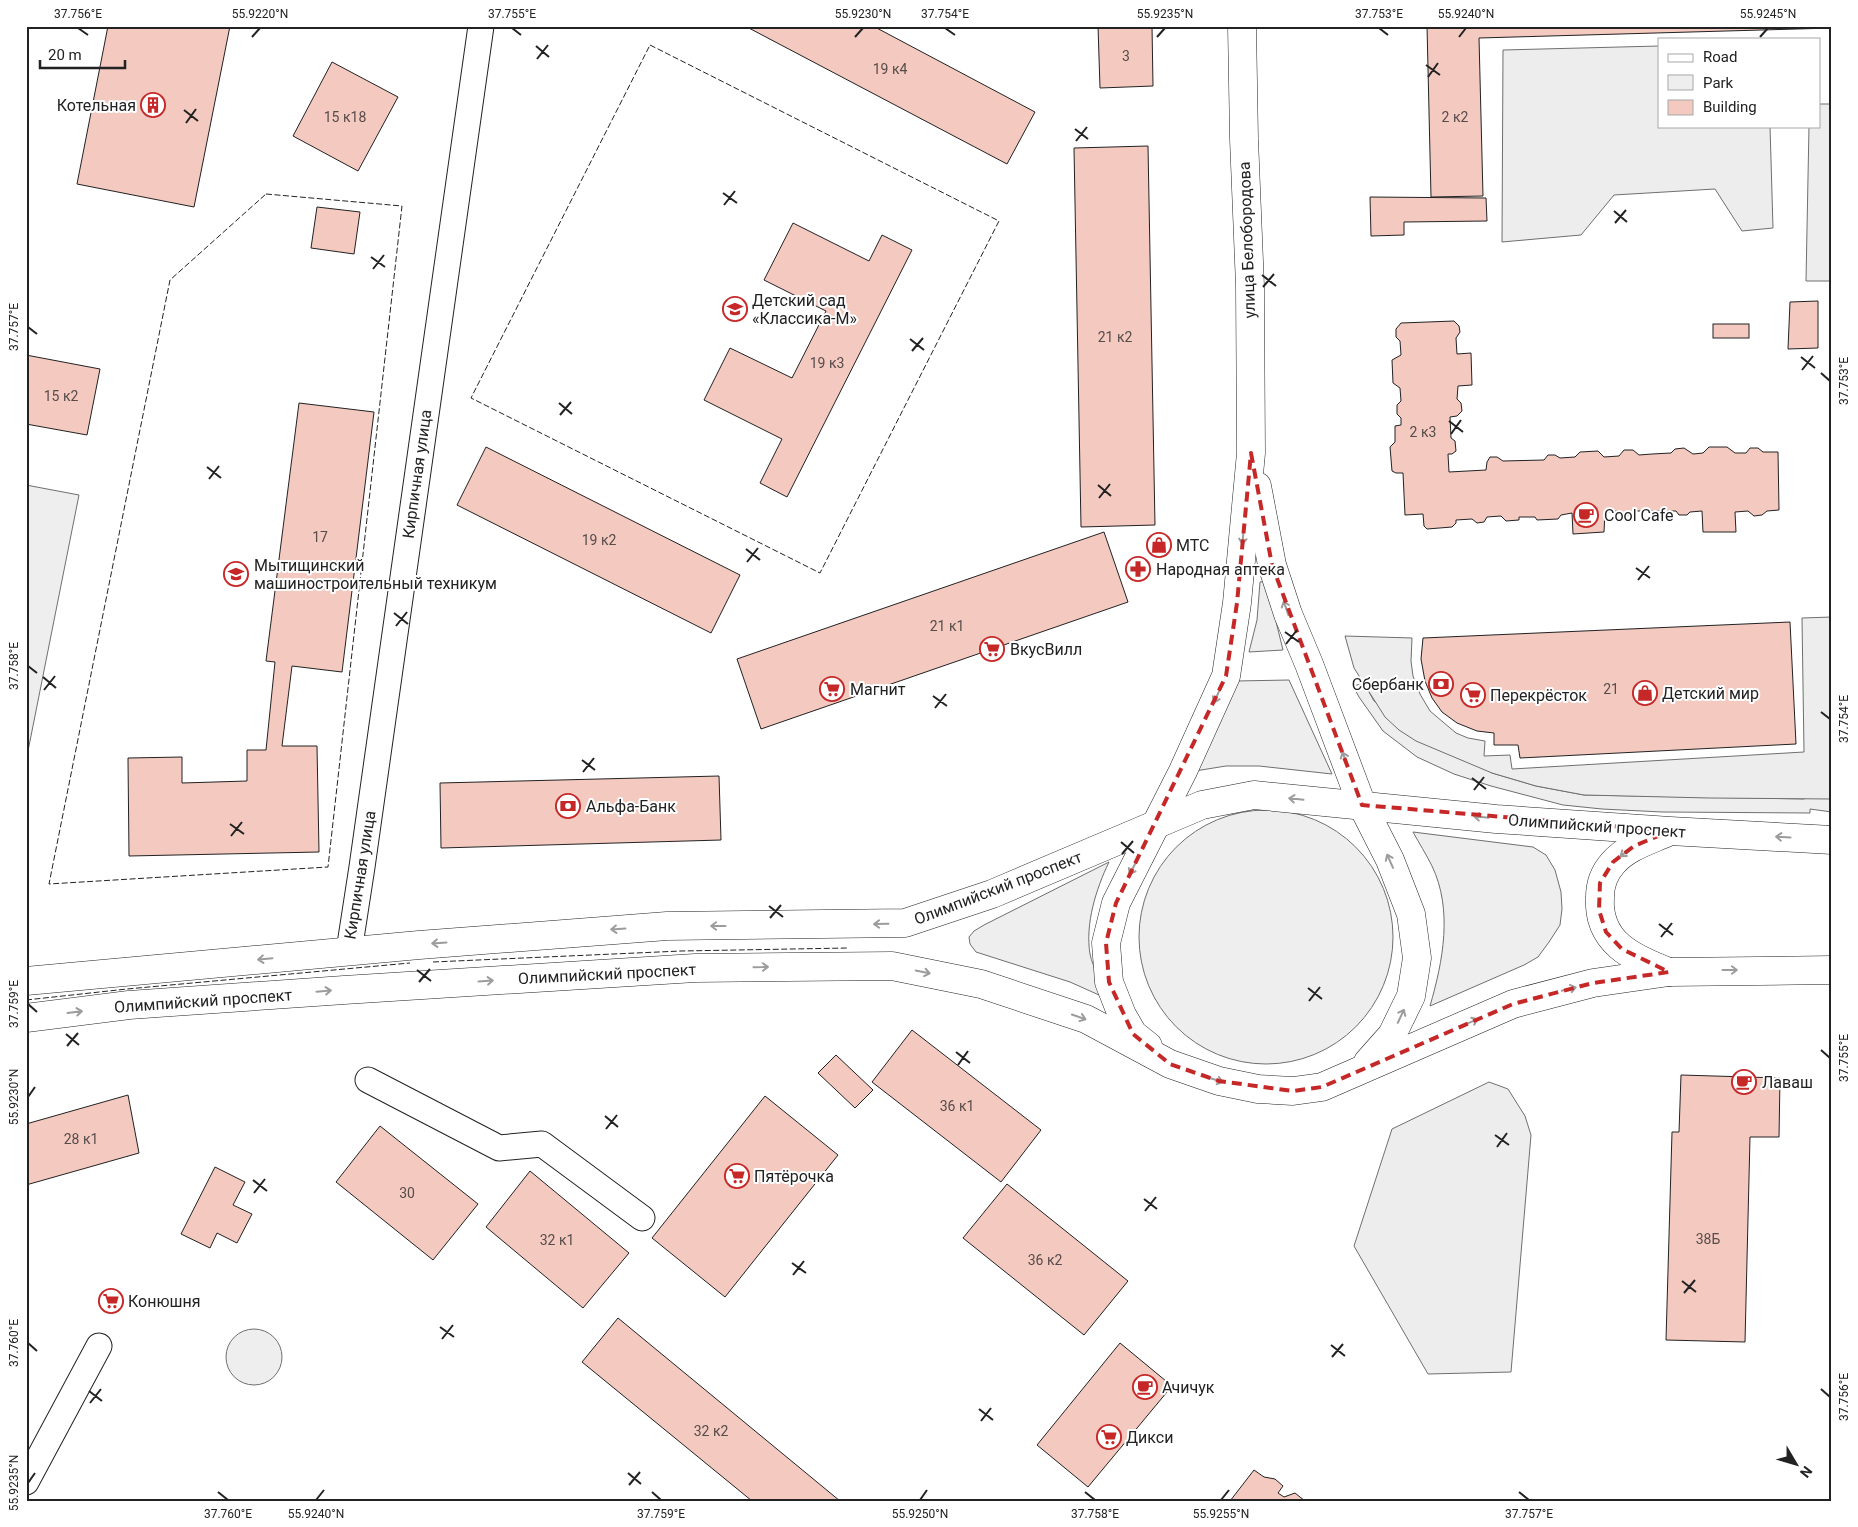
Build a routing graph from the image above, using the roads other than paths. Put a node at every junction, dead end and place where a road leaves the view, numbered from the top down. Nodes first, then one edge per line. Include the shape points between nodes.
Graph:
1 (481, 26) edge
2 (1242, 26) edge
3 (1251, 453) junction
4 (1362, 805) junction
5 (1156, 825) junction
6 (1670, 832) junction
7 (1832, 840) edge
8 (349, 951) junction
9 (1832, 970) edge
10 (1668, 972) junction
11 (26, 981) edge
12 (26, 1018) edge
13 (1170, 1064) junction
14 (1362, 1069) junction
15 (368, 1080) dead end
16 (642, 1218) dead end
17 (99, 1346) dead end
18 (26, 1482) edge

1 - 8 street, Кирпичная улица
2 - 3 main road, улица Белобородова via 1250,286
4 -> 3 main road via 1272,565
3 -> 5 main road via 1238,603 1226,676
4 -> 5 main road, Олимпийский проспект via 1254,795 1202,805
6 -> 4 main road, Олимпийский проспект
14 -> 4 main road, Олимпийский проспект via 1392,1035 1411,996 1417,958 1411,914 1390,860
5 -> 8 main road, Олимпийский проспект via 992,894 905,923 667,926
5 -> 13 main road, Олимпийский проспект via 1116,903 1106,943 1109,982 1122,1015 1133,1034
7 -> 6 main road, Олимпийский проспект
6 -> 10 main road via 1634,846 1614,862 1600,883 1599,910 1606,932 1622,949 1641,962
8 -> 11 main road, Олимпийский проспект
10 -> 9 main road, Олимпийский проспект
14 -> 10 main road, Олимпийский проспект via 1513,1004 1593,983
12 -> 13 main road, Олимпийский проспект via 129,1005 686,969 892,966 981,984 1086,1019
13 -> 14 main road, Олимпийский проспект via 1219,1081 1258,1089 1293,1091 1322,1087
15 - 16 street via 499,1148 542,1144
17 - 18 street

